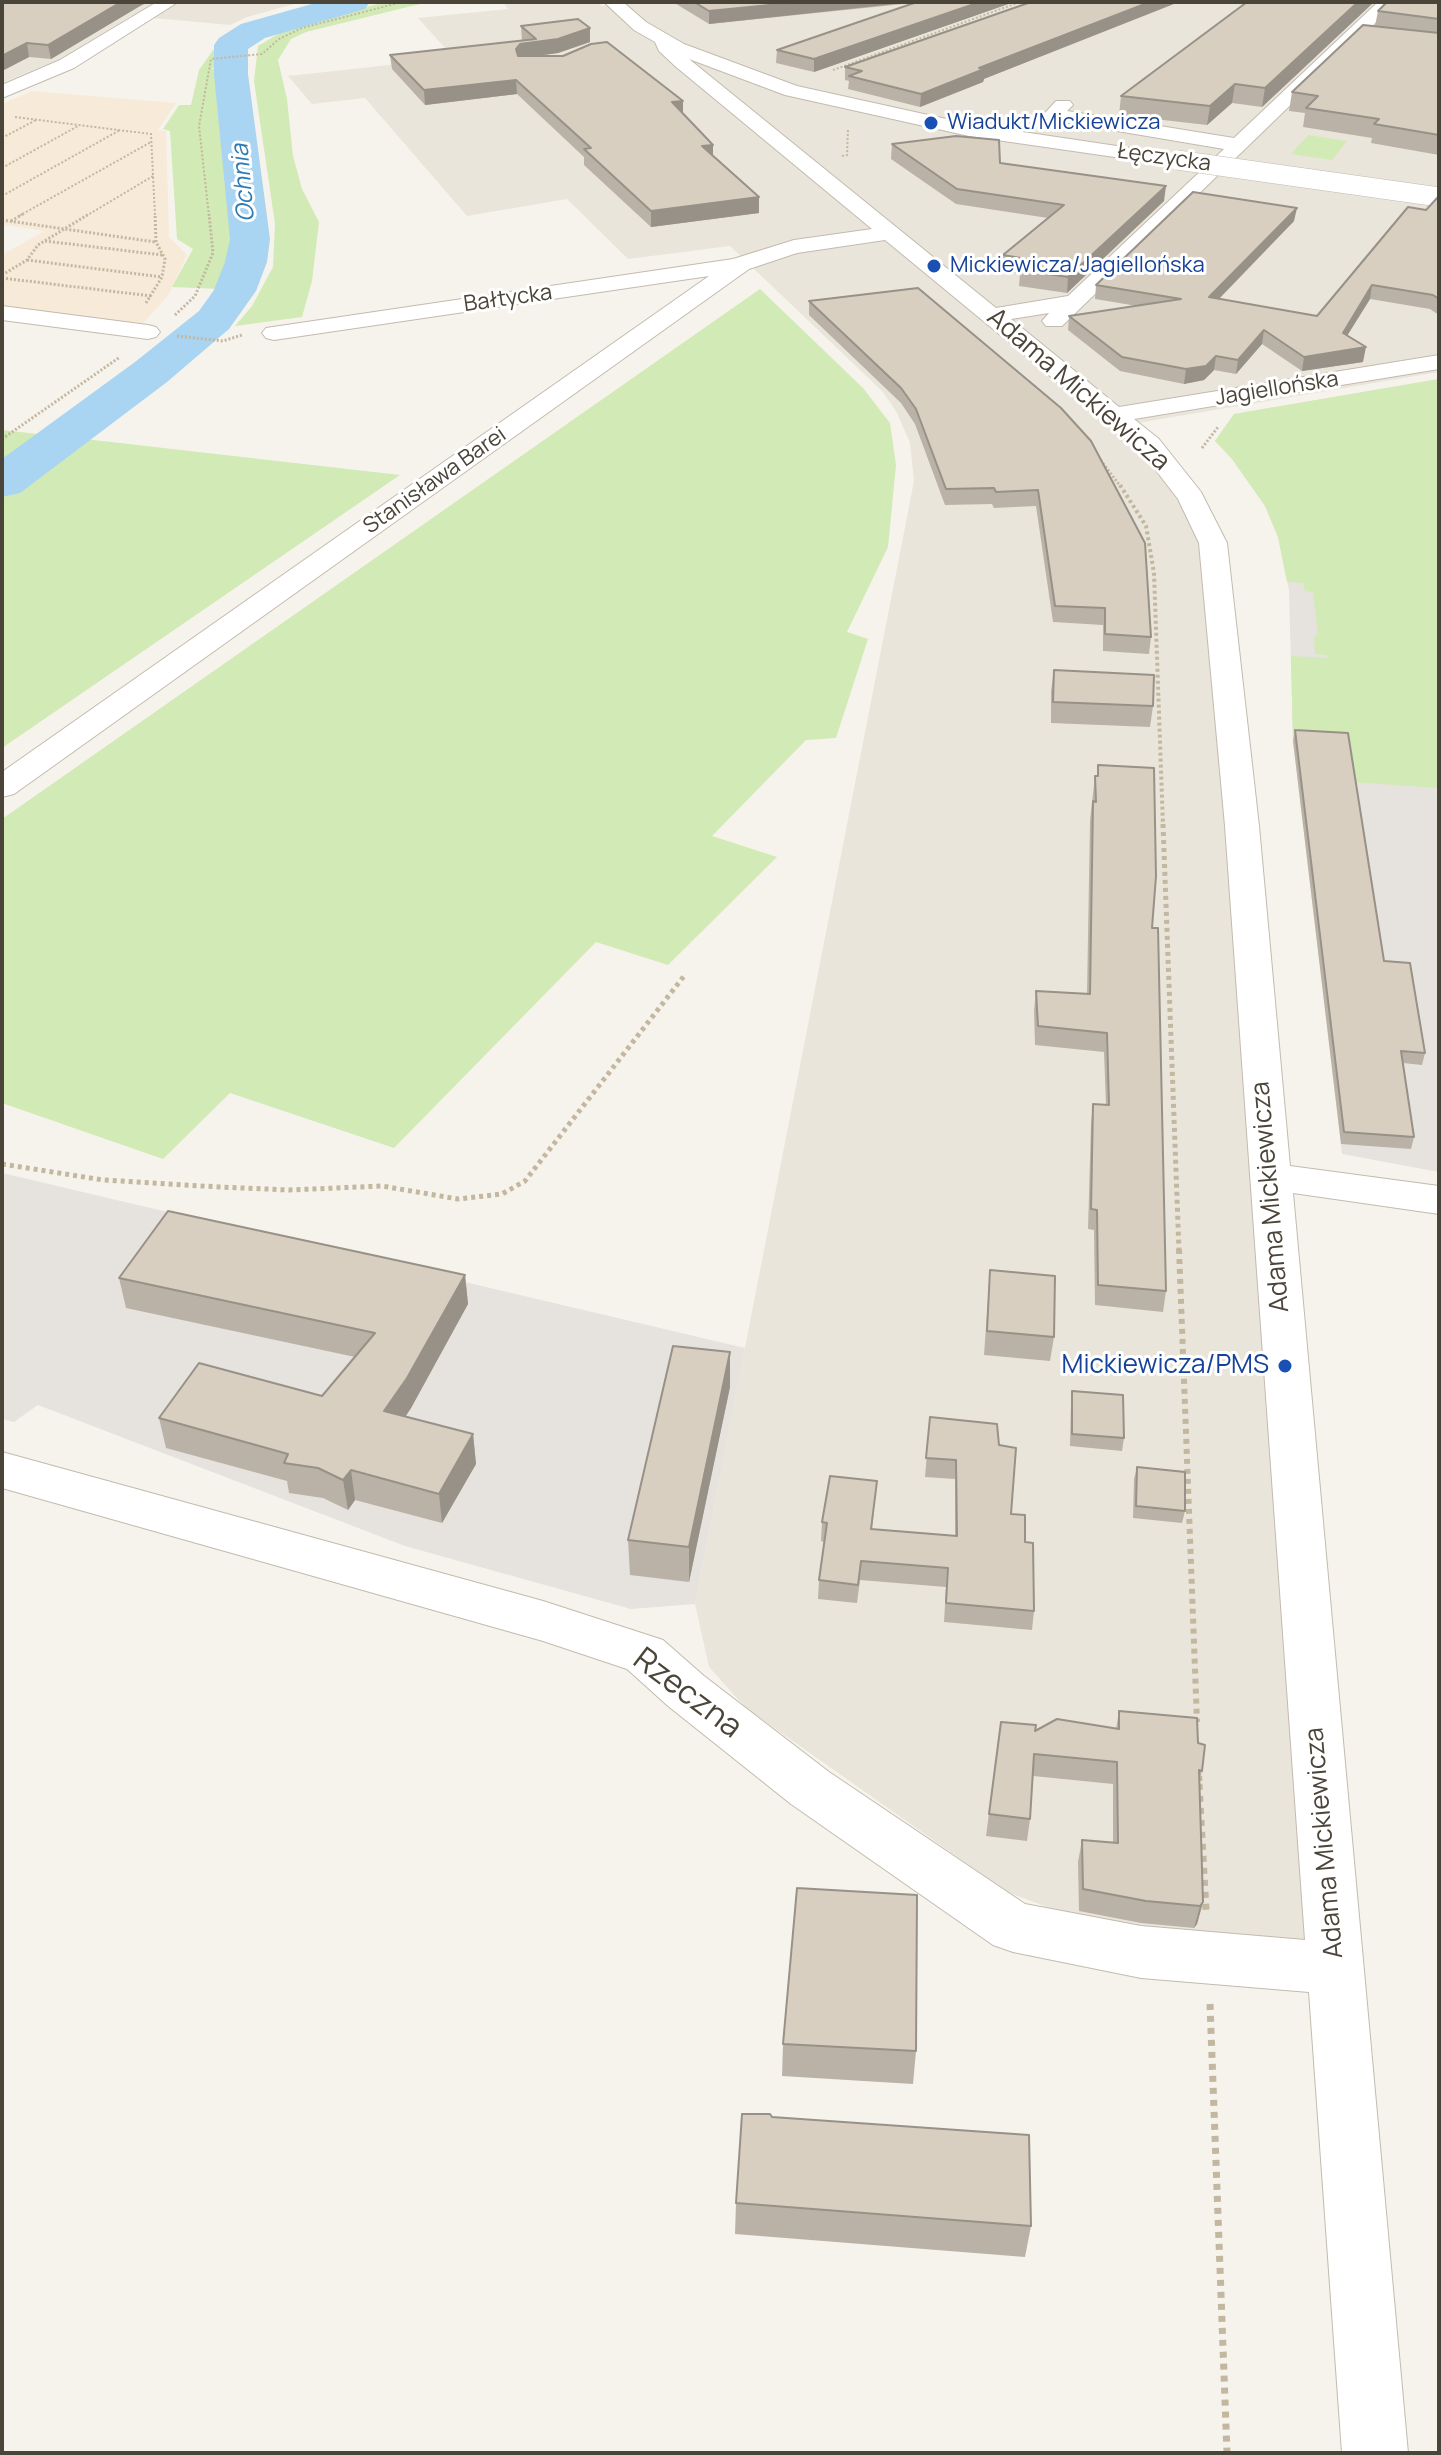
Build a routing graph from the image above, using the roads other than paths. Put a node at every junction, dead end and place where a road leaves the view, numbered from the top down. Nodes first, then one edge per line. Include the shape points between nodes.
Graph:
1 (169, 2) edge
2 (1388, 2) edge
3 (646, 3) edge
4 (616, 4) edge
5 (1354, 34) junction
6 (1383, 38) edge
7 (664, 40) junction
8 (632, 44) dead end
9 (827, 75) edge
10 (2, 92) edge
11 (1063, 105) dead end
12 (738, 108) junction
13 (782, 111) junction
14 (1239, 145) junction
15 (1439, 197) edge
16 (892, 232) junction
17 (741, 264) junction
18 (1075, 302) junction
19 (2, 313) edge
20 (994, 315) junction
21 (157, 328) road end
22 (1015, 332) junction
23 (262, 333) road end
24 (1439, 362) edge
25 (1102, 431) junction
26 (2, 787) edge
27 (1269, 1176) junction
28 (1439, 1200) edge
29 (2, 1470) edge
30 (1335, 1968) junction
31 (1375, 2453) edge

1 - 10 street via 95,49
2 - 5 street
3 - 4 street
4 - 7 street, Adama Mickiewicza
5 - 6 street
5 - 14 street
7 - 8 street
7 - 12 street, Adama Mickiewicza via 681,62
7 - 13 street via 738,73
9 - 13 street
11 - 14 street via 1053,115
12 - 13 street, Adama Mickiewicza
12 - 13 street via 752,97
13 - 15 street, Łęczycka, bridge via 858,108 995,134
13 - 16 street, Adama Mickiewicza via 806,161
14 - 18 street
16 - 17 street, Stanisława Barei via 794,247
16 - 20 street, Adama Mickiewicza
17 - 23 street, Bałtycka
17 - 26 street, Stanisława Barei
18 - 20 street
18 - 22 street via 1048,325
19 - 21 street
20 - 22 street, Adama Mickiewicza
22 - 25 street, Adama Mickiewicza
24 - 25 street, Jagiellońska
25 - 27 street, Adama Mickiewicza via 1164,460 1196,506 1213,543
27 - 28 street
27 - 30 street, Adama Mickiewicza
29 - 30 street, Rzeczna via 645,1654 810,1788 1013,1927 1141,1952
30 - 31 street, Adama Mickiewicza

